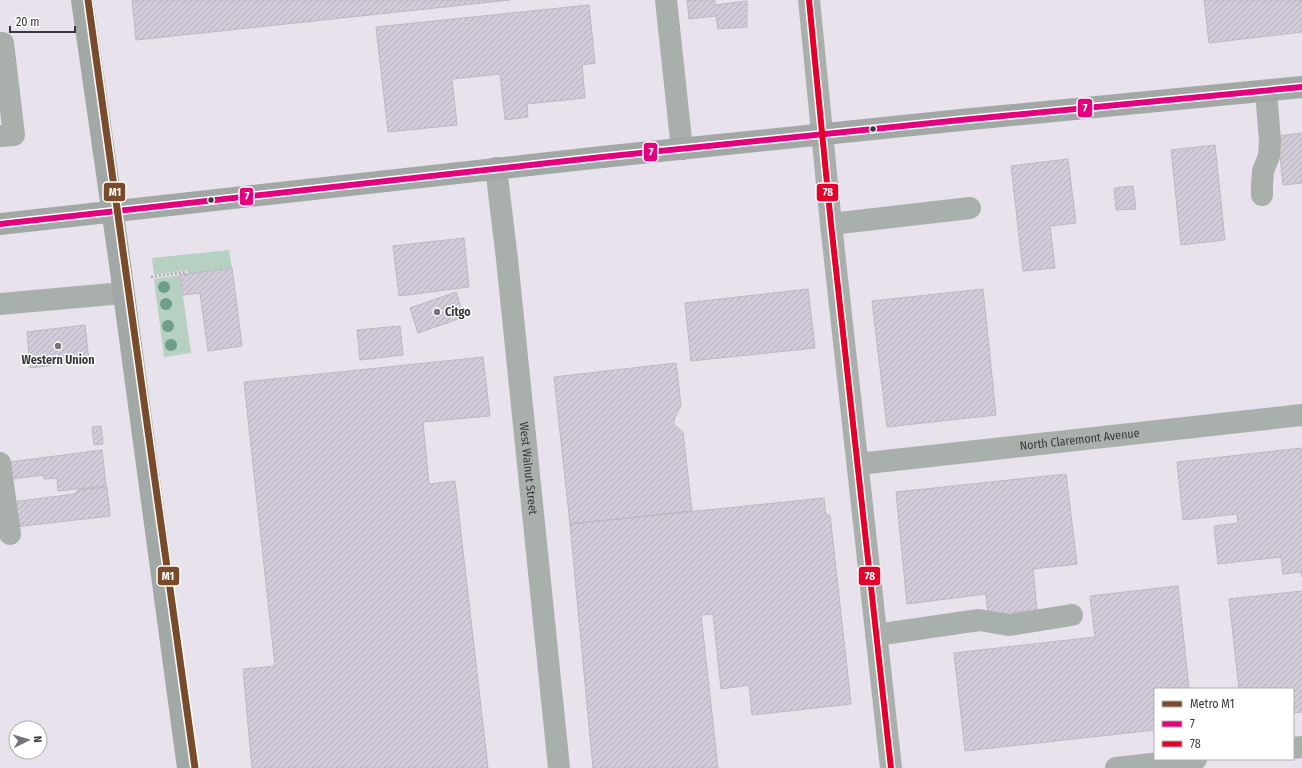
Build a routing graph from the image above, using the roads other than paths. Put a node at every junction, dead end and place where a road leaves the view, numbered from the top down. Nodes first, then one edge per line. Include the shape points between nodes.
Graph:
1 (82, 0) edge
2 (666, 0) edge
3 (809, 0) edge
4 (0, 43) edge
5 (1302, 87) edge
6 (1266, 91) junction
7 (822, 134) junction
8 (0, 136) edge
9 (682, 149) junction
10 (496, 168) junction
11 (1262, 194) dead end
12 (970, 208) dead end
13 (112, 211) junction
14 (0, 224) edge
15 (832, 224) junction
16 (123, 292) junction
17 (0, 304) edge
18 (1302, 415) edge
19 (0, 463) edge
20 (858, 464) junction
21 (10, 534) dead end
22 (1072, 616) dead end
23 (876, 635) junction
24 (1187, 760) edge
25 (188, 768) edge
26 (559, 768) edge
27 (891, 768) edge
28 (1116, 768) edge

1 - 13 main road
2 - 9 street
3 - 7 street
4 - 8 street via 3,43 14,135
5 - 6 main road
6 - 7 main road
6 - 11 street via 1270,141 1269,156 1263,171
7 - 9 main road
7 - 15 street
9 - 10 main road
10 - 13 main road
10 - 26 street, West Walnut Street
12 - 15 street
13 - 14 main road
13 - 16 main road
15 - 20 street
16 - 17 street
16 - 25 main road
18 - 20 street, North Claremont Avenue
19 - 21 street
20 - 23 street
22 - 23 street via 1009,625 979,620
23 - 27 street
24 - 28 street

